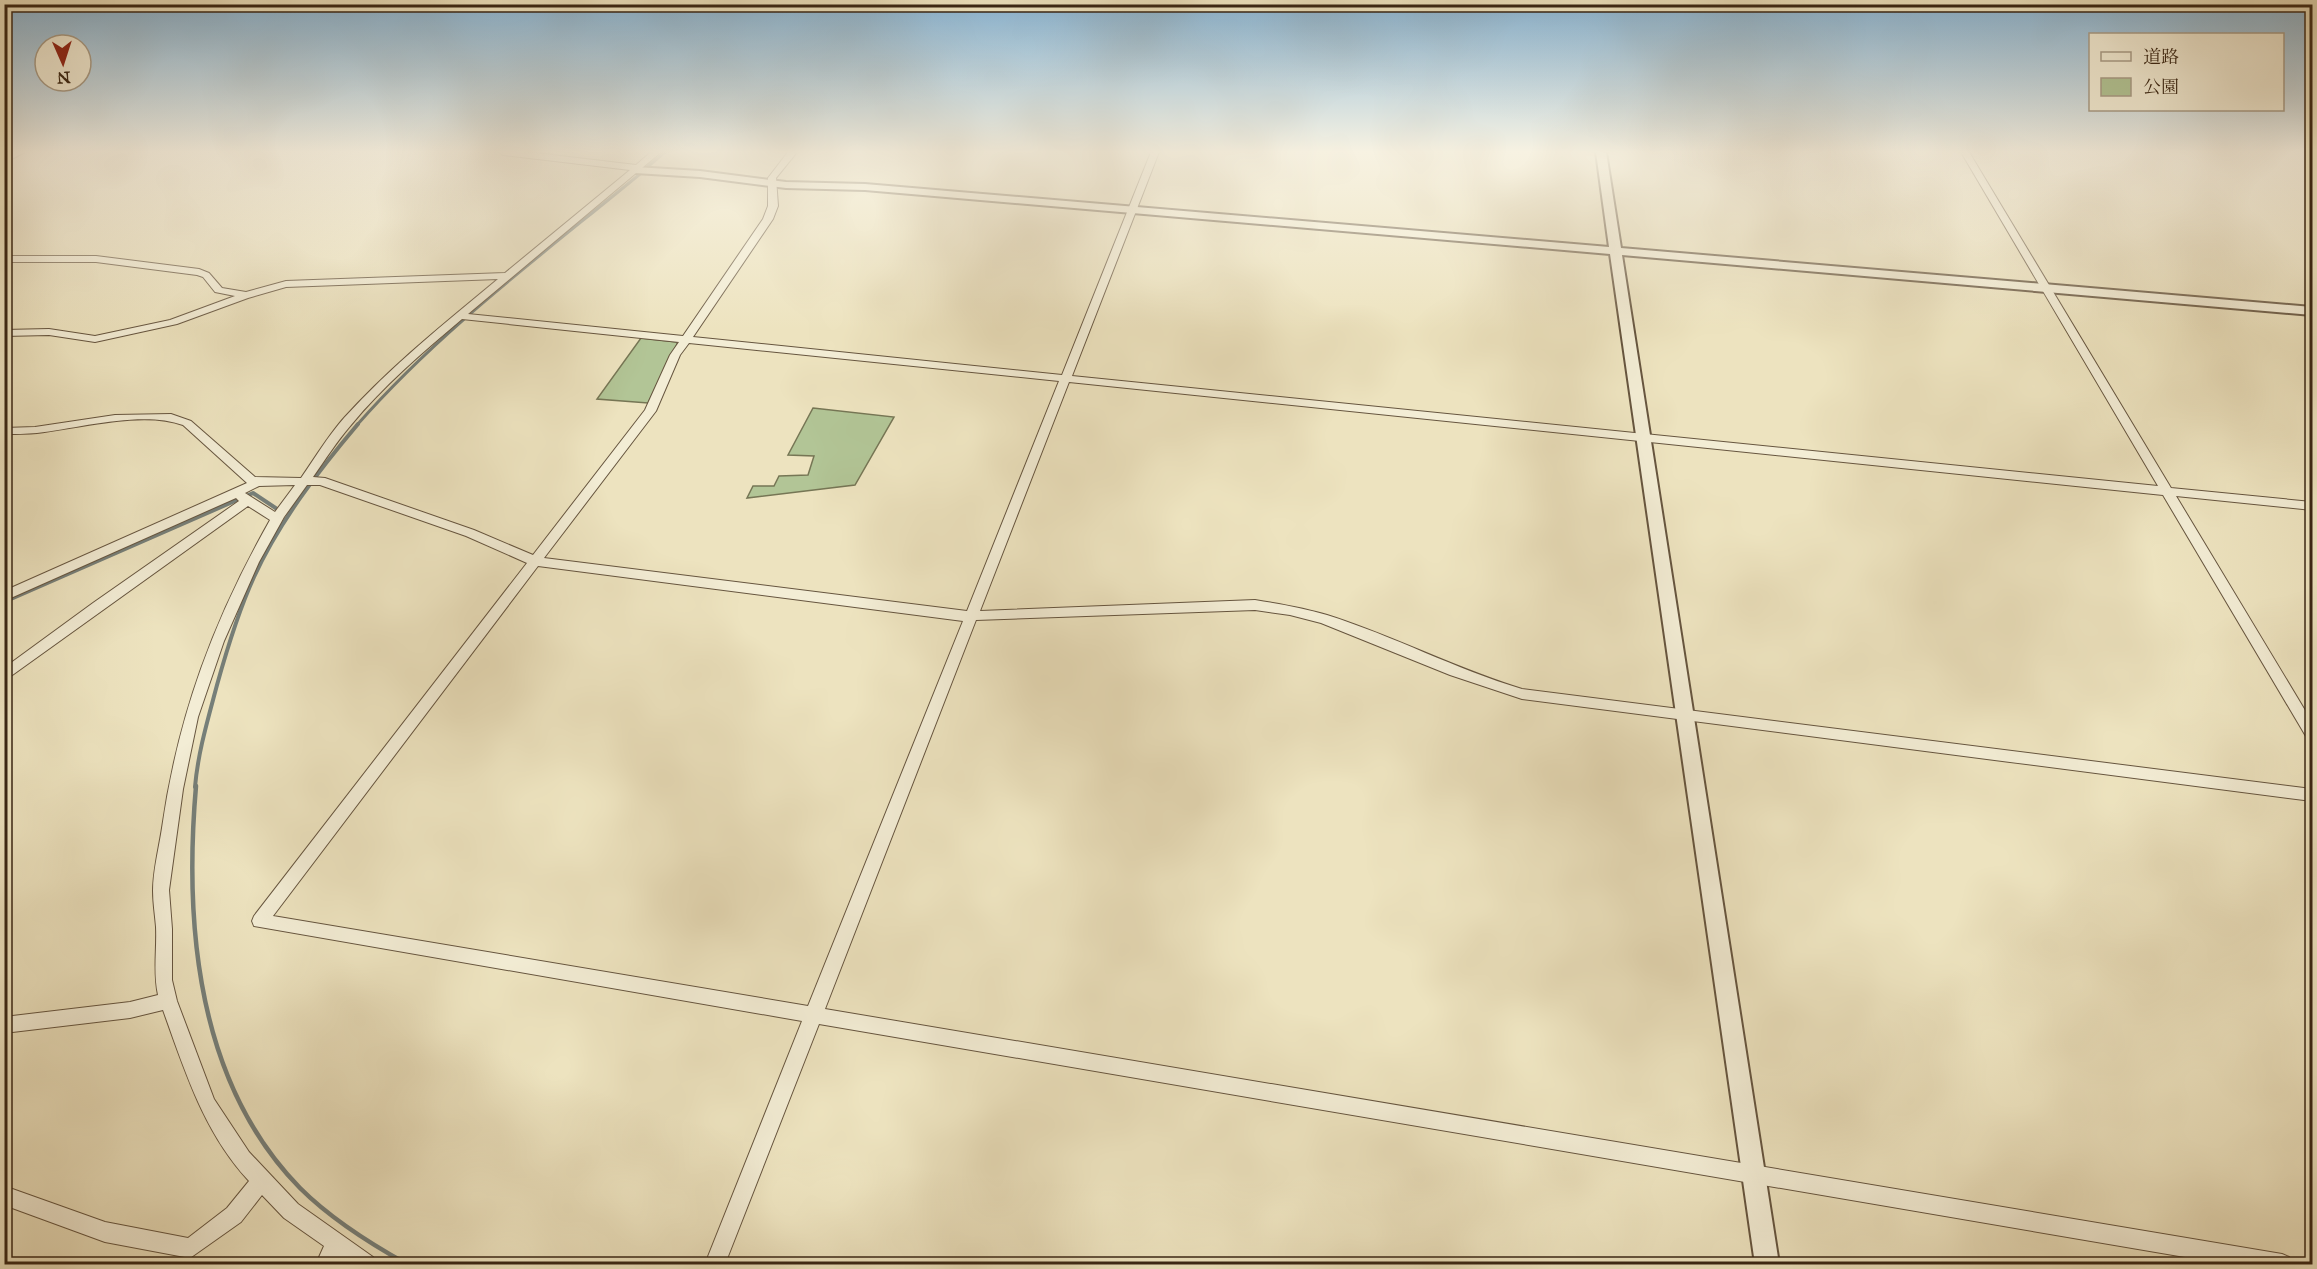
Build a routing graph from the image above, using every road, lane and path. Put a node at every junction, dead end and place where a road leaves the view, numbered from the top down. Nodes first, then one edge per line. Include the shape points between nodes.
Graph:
1 (585, 211) edge
2 (770, 211) edge
3 (1133, 211) edge
4 (1147, 211) edge
5 (1610, 211) edge
6 (2000, 211) edge
7 (1616, 251) junction
8 (4, 259) edge
9 (507, 276) junction
10 (2047, 289) junction
11 (246, 296) junction
12 (2313, 312) edge
13 (465, 317) junction
14 (4, 333) edge
15 (685, 340) junction
16 (1066, 380) junction
17 (4, 431) edge
18 (1644, 438) junction
19 (311, 480) junction
20 (257, 482) junction
21 (2167, 491) junction
22 (242, 497) junction
23 (2313, 506) edge
24 (277, 519) junction
25 (534, 561) junction
26 (4, 597) edge
27 (972, 617) junction
28 (4, 676) edge
29 (1686, 715) junction
30 (2313, 734) edge
31 (2313, 795) edge
32 (168, 1001) junction
33 (812, 1017) junction
34 (4, 1025) edge
35 (1754, 1176) junction
36 (261, 1181) junction
37 (4, 1195) edge
38 (335, 1244) junction
39 (326, 1264) edge
40 (366, 1264) edge
41 (715, 1264) edge
42 (1767, 1264) edge
43 (2282, 1264) edge

1 - 9 street
2 - 15 street
3 - 16 street
4 - 7 street
5 - 7 street
6 - 10 street
7 - 10 street
7 - 18 street
8 - 11 street via 96,260 199,272 219,290
9 - 11 street via 295,283
9 - 13 street
10 - 12 street
10 - 21 street
11 - 14 street via 173,322 95,339 49,332
13 - 15 street
13 - 19 street via 367,400
15 - 16 street
15 - 25 street via 650,411
16 - 18 street
16 - 27 street
17 - 20 street via 115,418 171,417 186,423
18 - 21 street
18 - 29 street
19 - 20 street
19 - 24 street
19 - 25 street via 470,532
20 - 22 street
21 - 23 street
21 - 30 street
22 - 24 street
22 - 26 street
22 - 28 street
24 - 32 street via 217,641 190,717 161,890 163,980
25 - 27 street
25 - 33 street via 260,921
27 - 29 street via 1256,605 1292,609 1505,690
27 - 33 street
29 - 31 street
29 - 35 street
32 - 34 street via 130,1010
32 - 36 street via 207,1104
33 - 35 street
33 - 41 street
35 - 42 street
35 - 43 street
36 - 37 street via 234,1215 190,1248 105,1232
36 - 38 street via 291,1212
38 - 39 street
38 - 40 street

